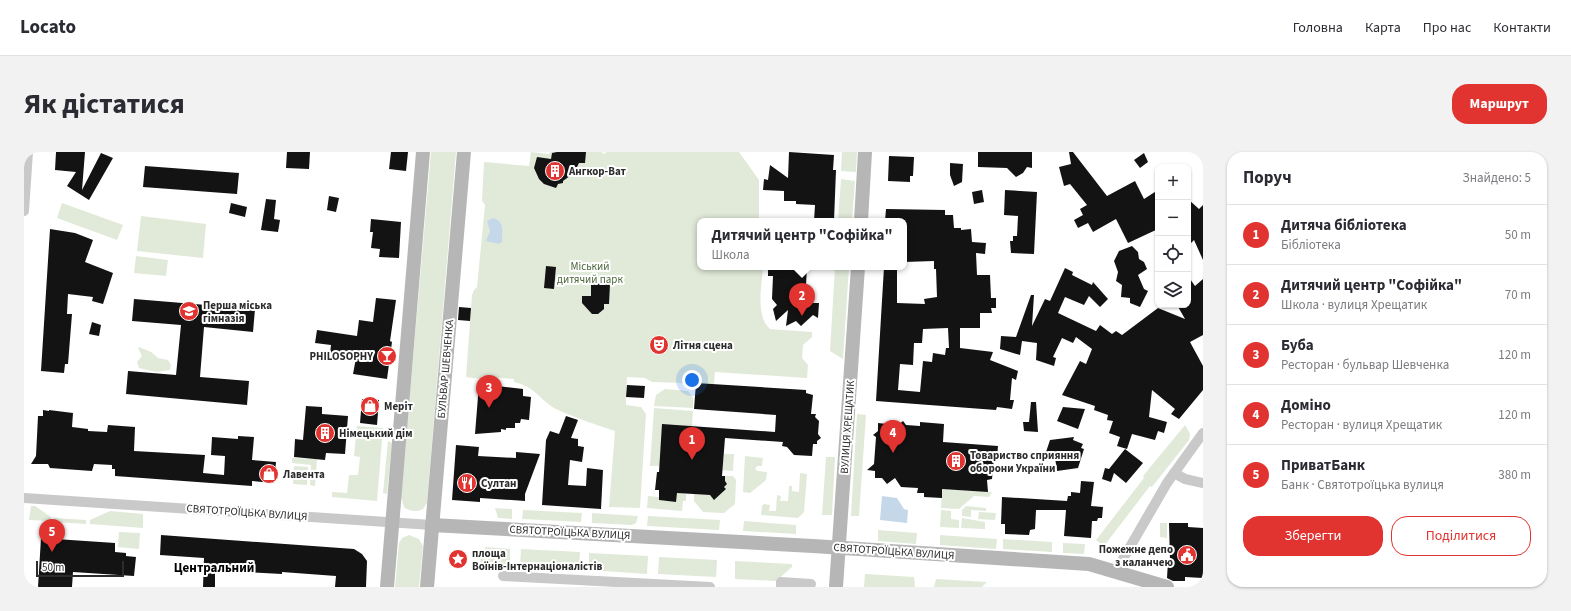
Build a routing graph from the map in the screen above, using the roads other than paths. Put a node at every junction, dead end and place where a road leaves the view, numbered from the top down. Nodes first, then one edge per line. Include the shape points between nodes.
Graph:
1 (28, 152) edge
2 (423, 152) edge
3 (464, 152) edge
4 (865, 152) edge
5 (24, 211) edge
6 (861, 218) edge
7 (858, 270) edge
8 (1203, 432) edge
9 (1174, 472) junction
10 (1203, 483) edge
11 (24, 498) edge
12 (393, 523) junction
13 (432, 525) junction
14 (839, 548) junction
15 (1116, 571) junction
16 (503, 576) dead end
17 (811, 584) dead end
18 (387, 587) edge
19 (427, 587) edge
20 (708, 587) edge
21 (781, 587) edge
22 (836, 587) edge
23 (1167, 587) edge

1 - 5 street
2 - 12 main road
3 - 13 main road, БУЛЬВАР ШЕВЧЕНКА
4 - 6 main road
7 - 14 main road, ВУЛИЦЯ ХРЕЩАТИК
8 - 9 street
9 - 10 street via 1188,480
9 - 15 street
11 - 12 street, СВЯТОТРОЇЦЬКА ВУЛИЦЯ
12 - 13 street, СВЯТОТРОЇЦЬКА ВУЛИЦЯ
12 - 18 main road
13 - 14 main road, СВЯТОТРОЇЦЬКА ВУЛИЦЯ
13 - 19 main road, БУЛЬВАР ШЕВЧЕНКА
14 - 15 main road, СВЯТОТРОЇЦЬКА ВУЛИЦЯ via 1090,564
14 - 22 main road, ВУЛИЦЯ ХРЕЩАТИК
15 - 23 main road, СВЯТОТРОЇЦЬКА ВУЛИЦЯ
16 - 20 street
17 - 21 street via 781,582

